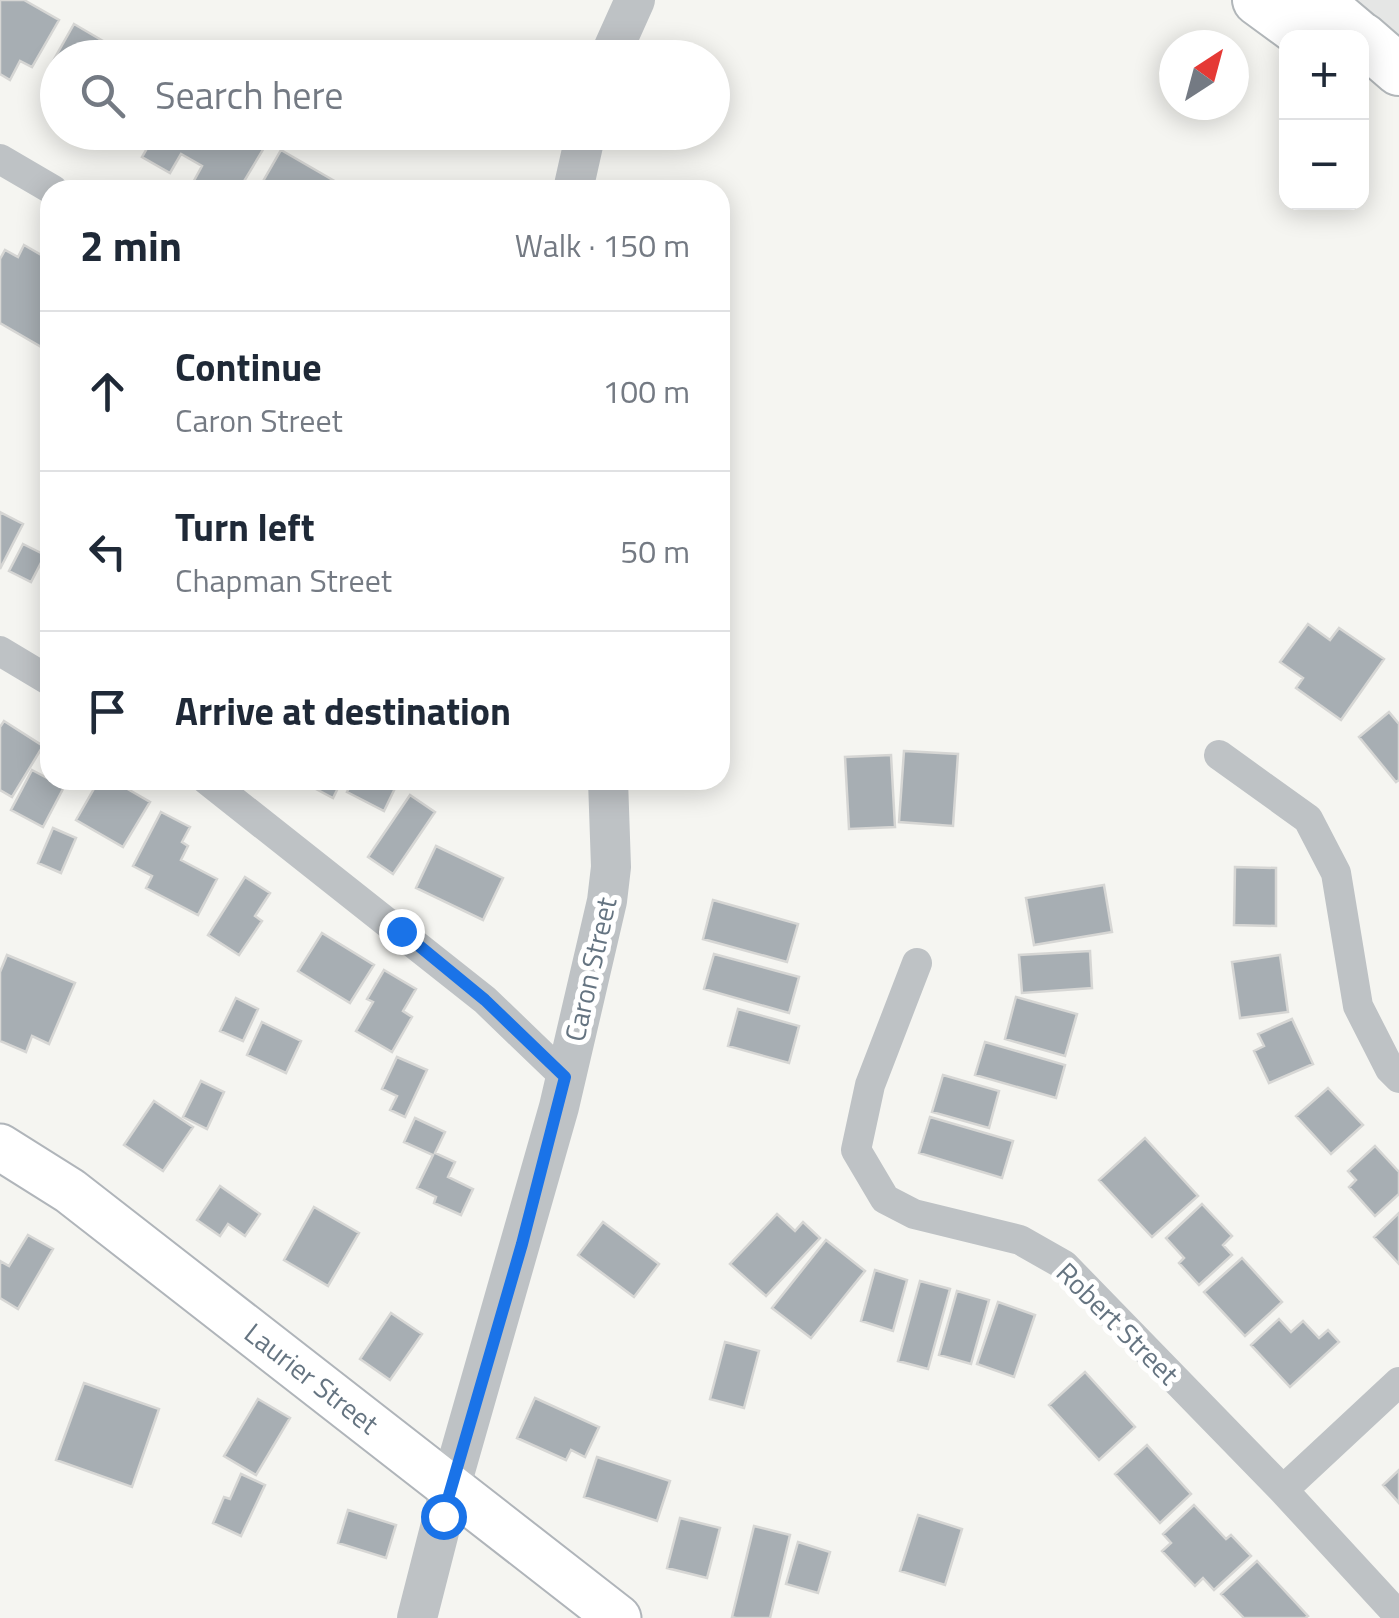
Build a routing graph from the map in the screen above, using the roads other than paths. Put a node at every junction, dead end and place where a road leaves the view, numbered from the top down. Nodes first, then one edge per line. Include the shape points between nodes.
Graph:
1 (635, 0) edge
2 (1258, 0) edge
3 (1316, 0) edge
4 (1299, 30) edge
5 (1352, 30) edge
6 (616, 40) edge
7 (1369, 45) edge
8 (1399, 70) edge
9 (1369, 81) edge
10 (1399, 105) edge
11 (582, 150) edge
12 (0, 160) edge
13 (576, 180) edge
14 (40, 183) edge
15 (0, 651) edge
16 (40, 675) edge
17 (1219, 755) dead end
18 (221, 790) edge
19 (608, 790) edge
20 (917, 963) dead end
21 (565, 1077) junction
22 (1399, 1078) edge
23 (0, 1148) edge
24 (1399, 1382) edge
25 (451, 1485) junction
26 (1283, 1490) junction
27 (1399, 1616) edge
28 (417, 1618) edge
29 (618, 1618) edge

1 - 6 street
2 - 4 main road
3 - 5 main road
7 - 8 main road
9 - 10 main road
11 - 13 street
12 - 14 street
15 - 16 street
17 - 22 street via 1308,818 1336,873 1358,1006
18 - 21 street via 485,1000
19 - 21 street, Caron Street via 610,884
20 - 26 street, Robert Street via 870,1085 856,1150 885,1199 914,1214 1020,1240 1064,1264
21 - 25 street, Caron Street
23 - 25 main road, Laurier Street via 70,1192
24 - 26 street
25 - 28 street, Caron Street
25 - 29 main road, Laurier Street
26 - 27 street, Robert Street

